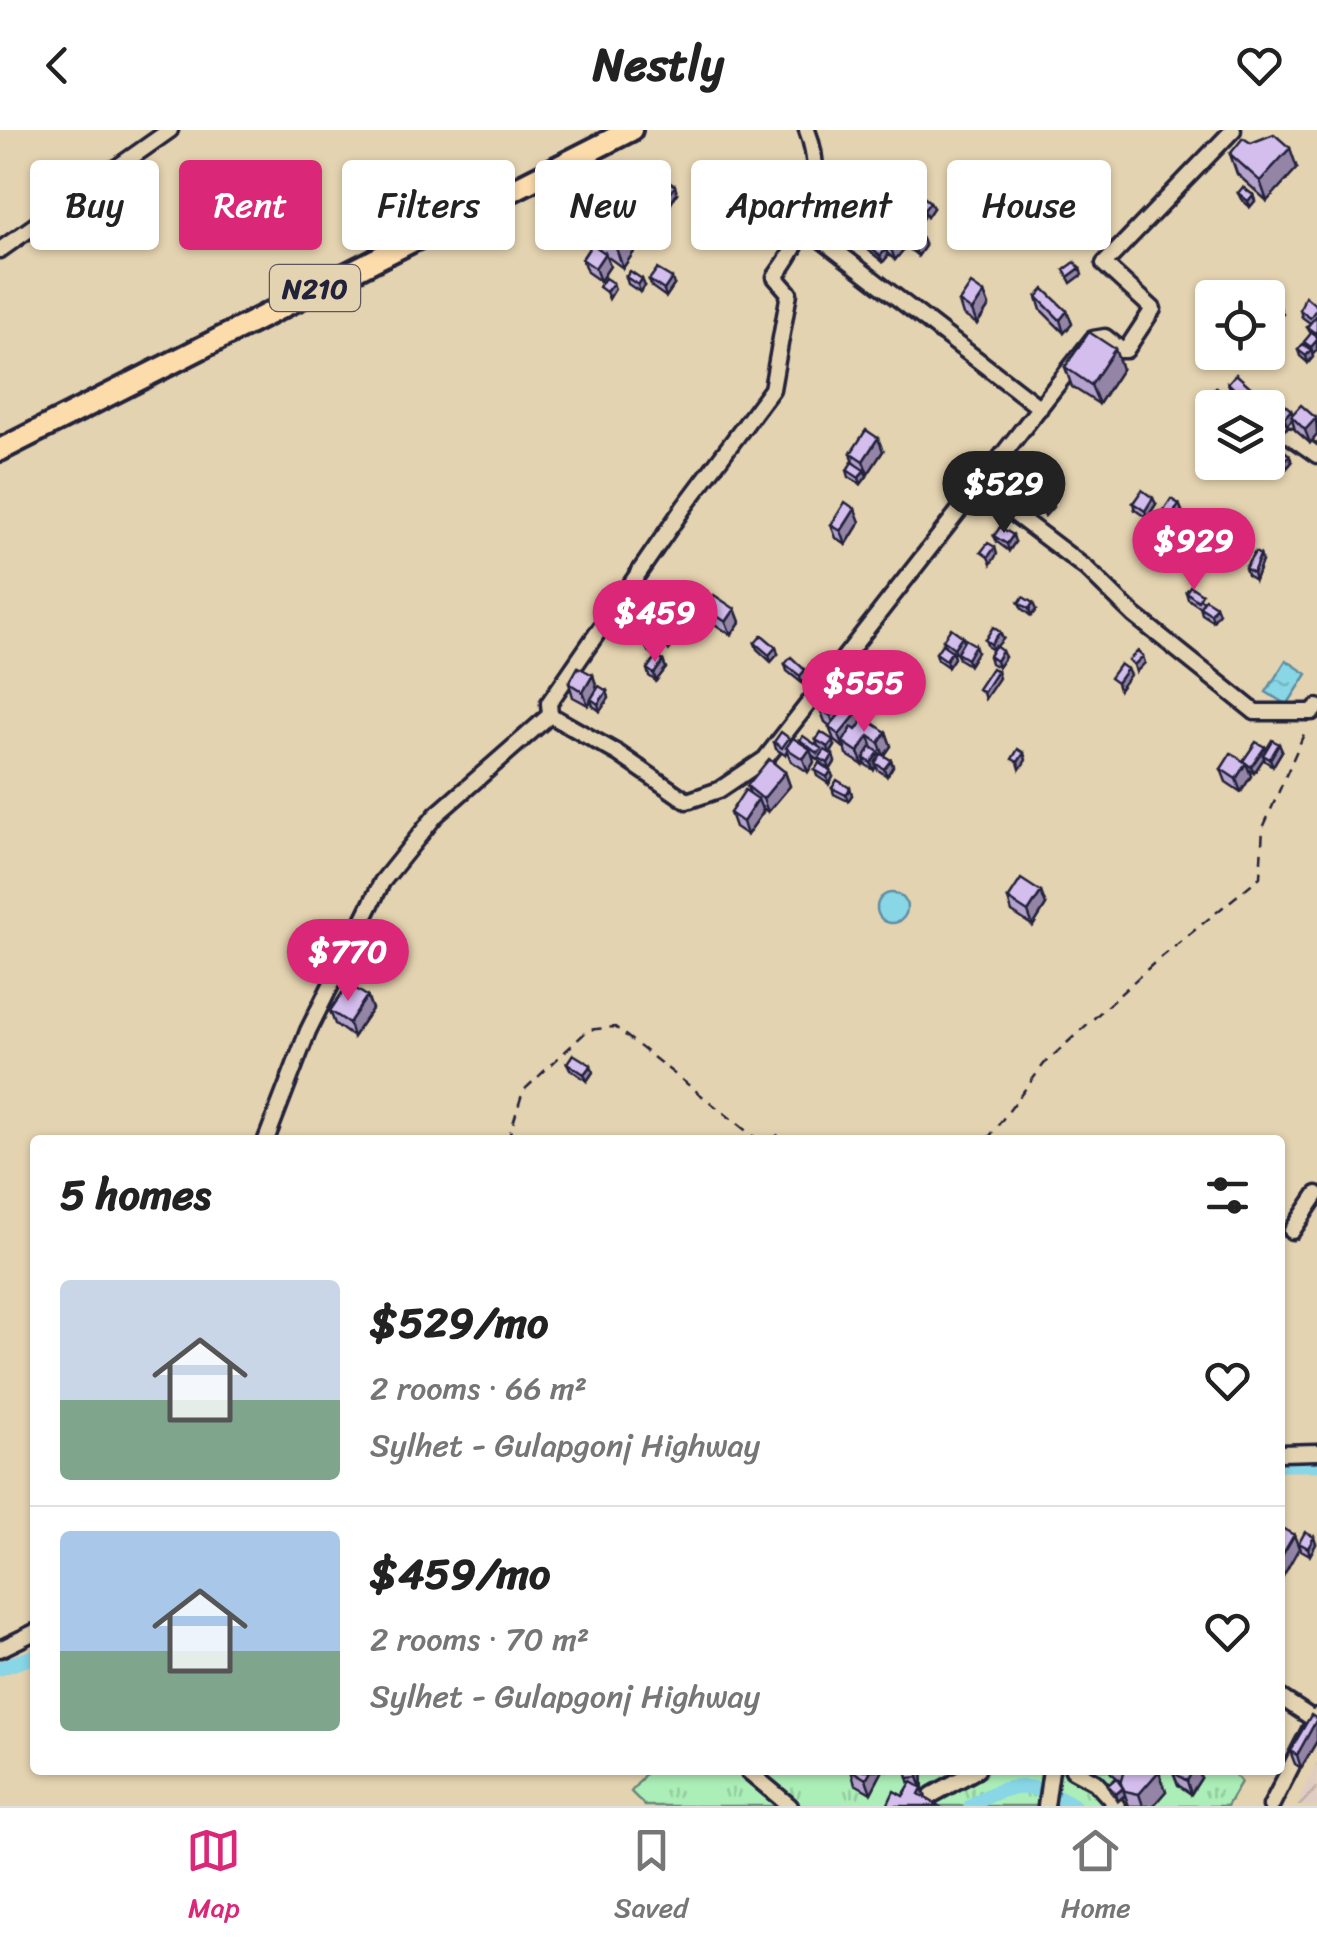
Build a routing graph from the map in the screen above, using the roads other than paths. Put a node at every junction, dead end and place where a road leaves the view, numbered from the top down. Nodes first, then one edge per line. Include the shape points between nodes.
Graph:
1 (170, 130) edge
2 (631, 130) edge
3 (807, 130) edge
4 (1232, 130) edge
5 (812, 160) edge
6 (0, 250) edge
7 (796, 250) edge
8 (834, 250) edge
9 (1040, 408) junction
10 (1290, 436) dead end
11 (0, 450) edge
12 (1317, 455) edge
13 (979, 487) junction
14 (1314, 709) edge
15 (550, 715) junction
16 (268, 1135) edge
17 (1317, 1194) edge
18 (1292, 1232) dead end
19 (1317, 1452) edge
20 (1285, 1453) edge
21 (30, 1634) edge
22 (0, 1649) edge
23 (1285, 1700) edge
24 (1315, 1717) edge
25 (753, 1775) edge
26 (968, 1775) edge
27 (1050, 1775) edge
28 (1082, 1775) edge
29 (932, 1795) dead end
30 (790, 1806) edge
31 (1046, 1806) edge
32 (1117, 1806) edge
33 (1270, 1806) edge

1 - 6 street
2 - 11 highway, N210
3 - 5 street
4 - 9 street via 1104,264 1152,315 1126,350 1099,335 1093,339
7 - 15 street via 775,277 788,293 772,389 549,703
8 - 9 street
9 - 13 street
10 - 12 street
13 - 14 street via 1088,569 1134,616 1255,712
13 - 15 street via 771,753 719,790 687,801
15 - 16 street via 436,815 382,882 308,1031
17 - 18 street
19 - 20 street
21 - 22 street
23 - 24 street
24 - 33 street
25 - 30 street
26 - 29 street
27 - 31 street
28 - 32 street

